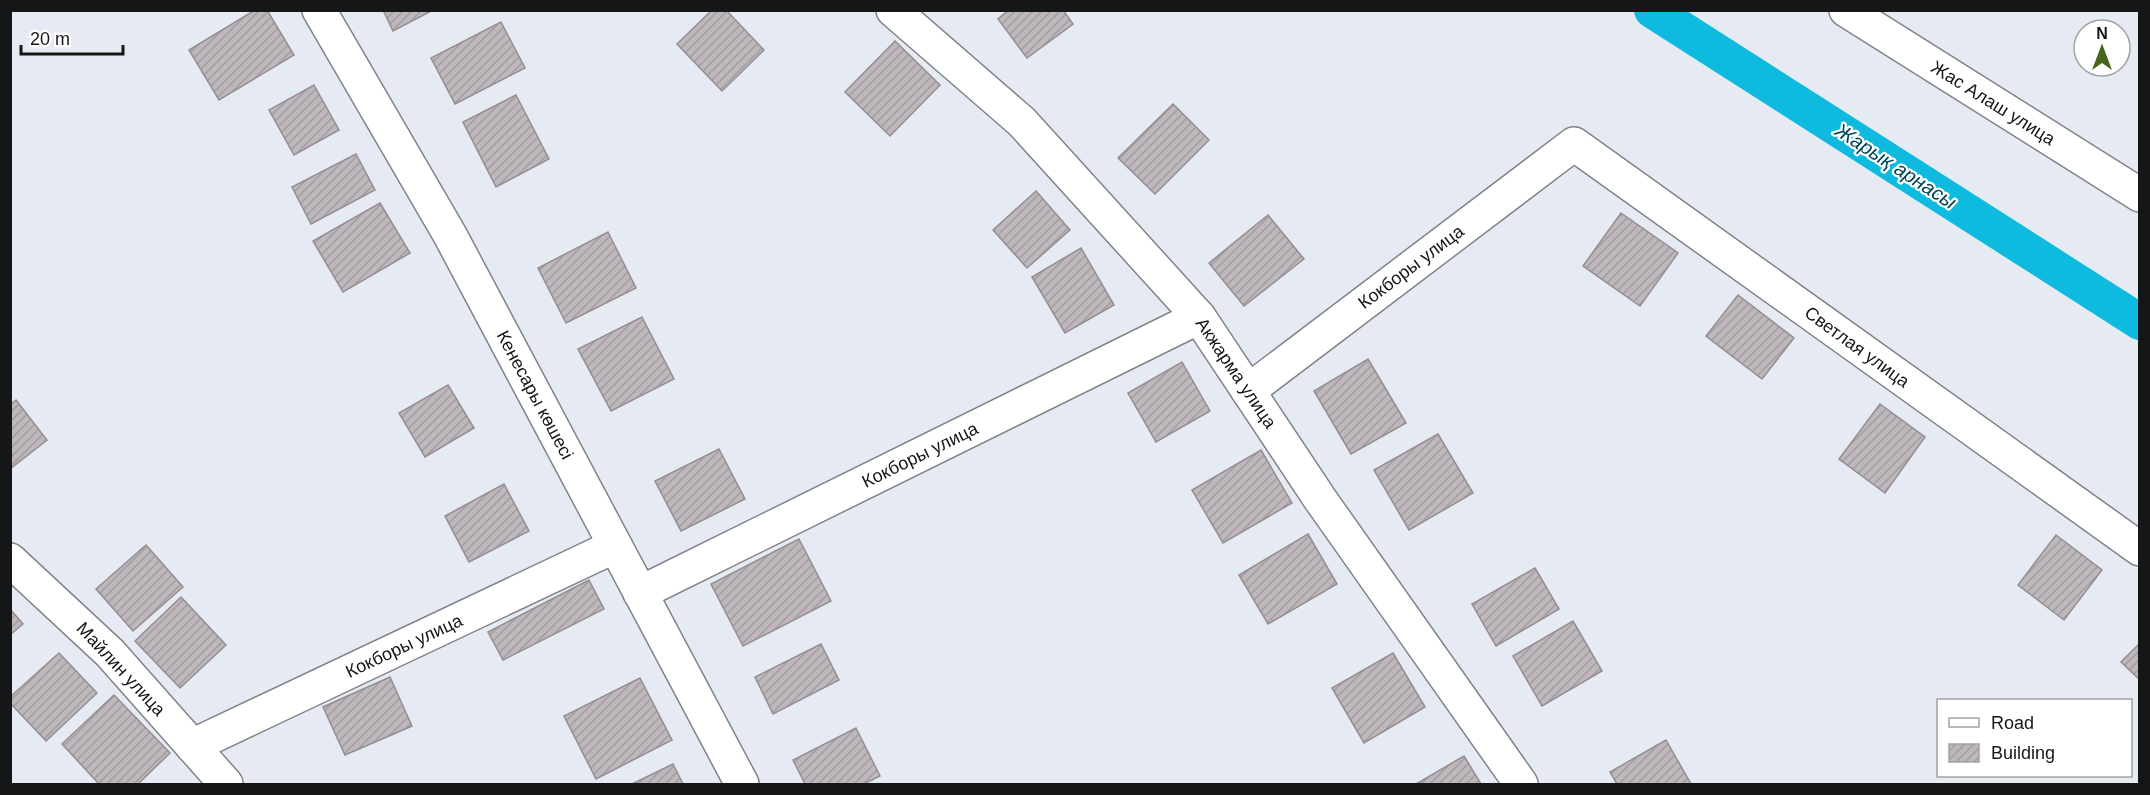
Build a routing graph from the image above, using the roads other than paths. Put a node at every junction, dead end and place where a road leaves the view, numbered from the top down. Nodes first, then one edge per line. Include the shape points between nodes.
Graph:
1 (319, 10) edge
2 (893, 10) edge
3 (1846, 10) edge
4 (1574, 144) joint
5 (2139, 195) edge
6 (1199, 317) junction
7 (1248, 391) junction
8 (615, 546) junction
9 (2139, 549) edge
10 (10, 560) edge
11 (640, 593) junction
12 (192, 746) junction
13 (226, 784) edge
14 (742, 784) edge
15 (1521, 784) edge

1 - 8 street, Кенесары көшесі via 450,235
2 - 6 street, Акжарма улица via 1022,122
3 - 5 street, Жас Алаш улица
4 - 7 street, Кокборы улица
4 - 9 street, Светлая улица
6 - 7 street, Акжарма улица
6 - 11 street, Кокборы улица
7 - 15 street, Акжарма улица
8 - 11 street, Кенесары көшесі
8 - 12 street, Кокборы улица
10 - 12 street, Майлин улица via 110,653
11 - 14 street, Кенесары көшесі
12 - 13 street, Майлин улица

